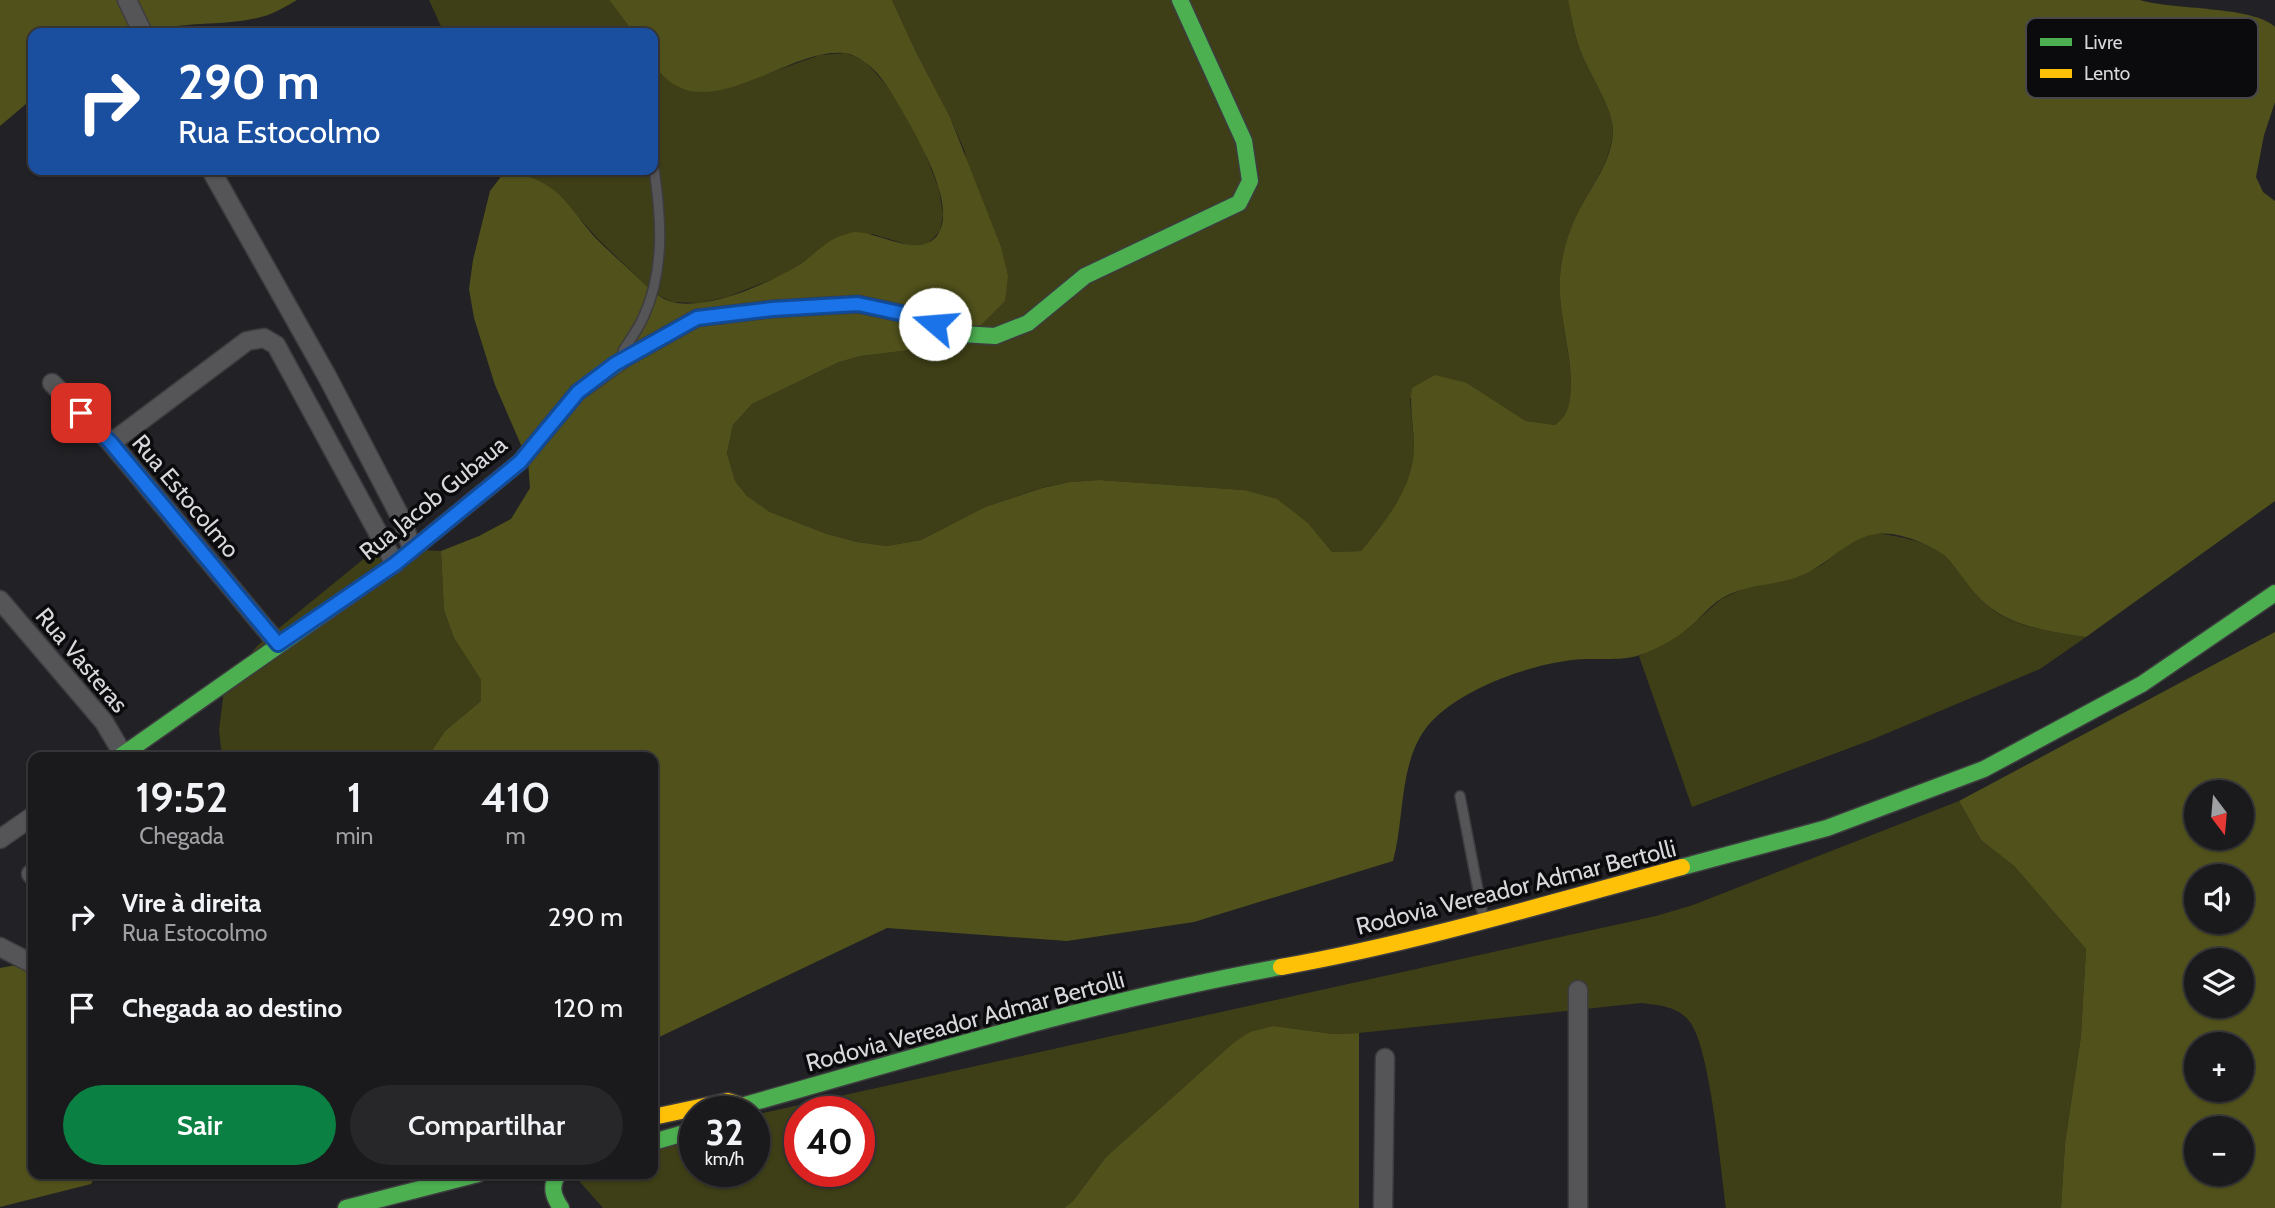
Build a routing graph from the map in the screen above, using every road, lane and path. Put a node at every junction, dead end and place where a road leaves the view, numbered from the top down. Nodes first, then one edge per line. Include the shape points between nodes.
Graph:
1 (127, 0) edge
2 (1180, 0) edge
3 (141, 28) edge
4 (214, 175) edge
5 (655, 175) edge
6 (615, 364) junction
7 (52, 383) dead end
8 (111, 443) junction
9 (412, 550) junction
10 (395, 564) junction
11 (2275, 593) edge
12 (0, 600) edge
13 (278, 644) junction
14 (120, 752) edge
15 (130, 752) edge
16 (1460, 796) dead end
17 (28, 819) edge
18 (0, 839) edge
19 (1484, 921) junction
20 (0, 947) edge
21 (28, 961) edge
22 (1578, 990) dead end
23 (1385, 1058) dead end
24 (770, 1101) edge
25 (679, 1111) edge
26 (658, 1116) edge
27 (679, 1122) edge
28 (658, 1128) edge
29 (679, 1135) edge
30 (658, 1141) edge
31 (396, 1179) edge
32 (459, 1179) edge
33 (554, 1179) edge
34 (326, 1205) dead end
35 (346, 1208) edge
36 (561, 1208) edge
37 (1383, 1208) edge
38 (1578, 1208) edge

1 - 3 street
2 - 6 main road, Rua Jacob Gubaua via 1244,141 1250,181 1239,203 1085,276 1028,323 995,336 961,334 909,315 858,304 772,309 697,318
4 - 9 street via 328,379 403,522
5 - 6 lane via 660,208 658,274 643,318
6 - 9 main road, Rua Jacob Gubaua via 578,392 520,462
7 - 8 street, Rua Estocolmo
8 - 10 street via 247,341 264,338 276,345
8 - 13 street, Rua Estocolmo
9 - 10 main road, Rua Jacob Gubaua
10 - 13 main road, Rua Jacob Gubaua
11 - 19 main road, Rodovia Vereador Admar Bertolli via 2142,684 1984,769 1827,828
12 - 14 street, Rua Vasteras via 104,722
13 - 15 main road, Rua Jacob Gubaua
16 - 19 lane
17 - 18 street
19 - 24 main road, Rodovia Vereador Admar Bertolli via 1090,1009
20 - 21 street
22 - 38 street
23 - 37 street
25 - 26 main road
27 - 28 main road
29 - 30 main road
31 - 34 main road
32 - 35 main road
33 - 36 main road via 552,1190

